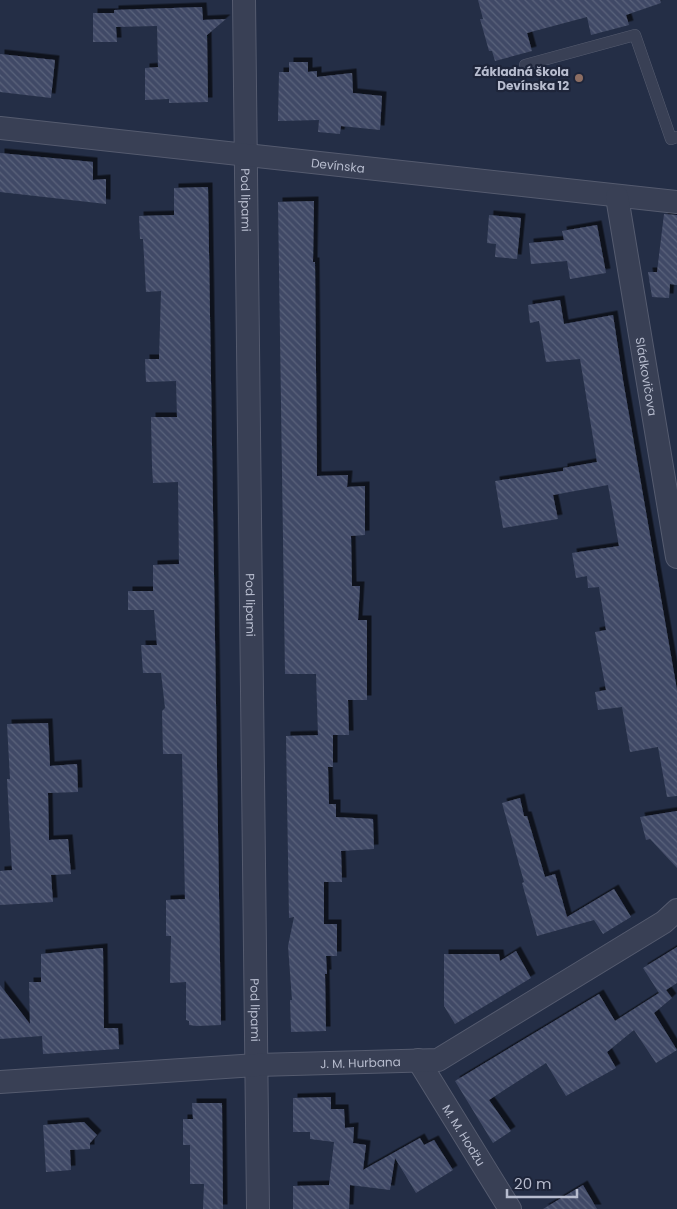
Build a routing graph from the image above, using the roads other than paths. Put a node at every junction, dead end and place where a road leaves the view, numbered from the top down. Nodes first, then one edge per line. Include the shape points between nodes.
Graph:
1 (244, 0) edge
2 (525, 65) dead end
3 (0, 128) edge
4 (677, 137) edge
5 (245, 154) junction
6 (617, 197) junction
7 (677, 202) edge
8 (677, 557) edge
9 (677, 910) edge
10 (418, 1060) junction
11 (257, 1065) junction
12 (0, 1082) edge
13 (258, 1209) edge
14 (510, 1209) edge

1 - 5 street, Pod lipami
2 - 4 lane via 635,35 671,139
3 - 5 street, Devínska
5 - 6 street, Devínska
5 - 11 street, Pod lipami
6 - 7 street, Devínska
6 - 8 street, Sládkovičova
9 - 10 street, J. M. Hurbana via 664,922 438,1060
10 - 11 street, J. M. Hurbana
10 - 14 street, M. M. Hodžu
11 - 12 street, J. M. Hurbana
11 - 13 street, Pod lipami

